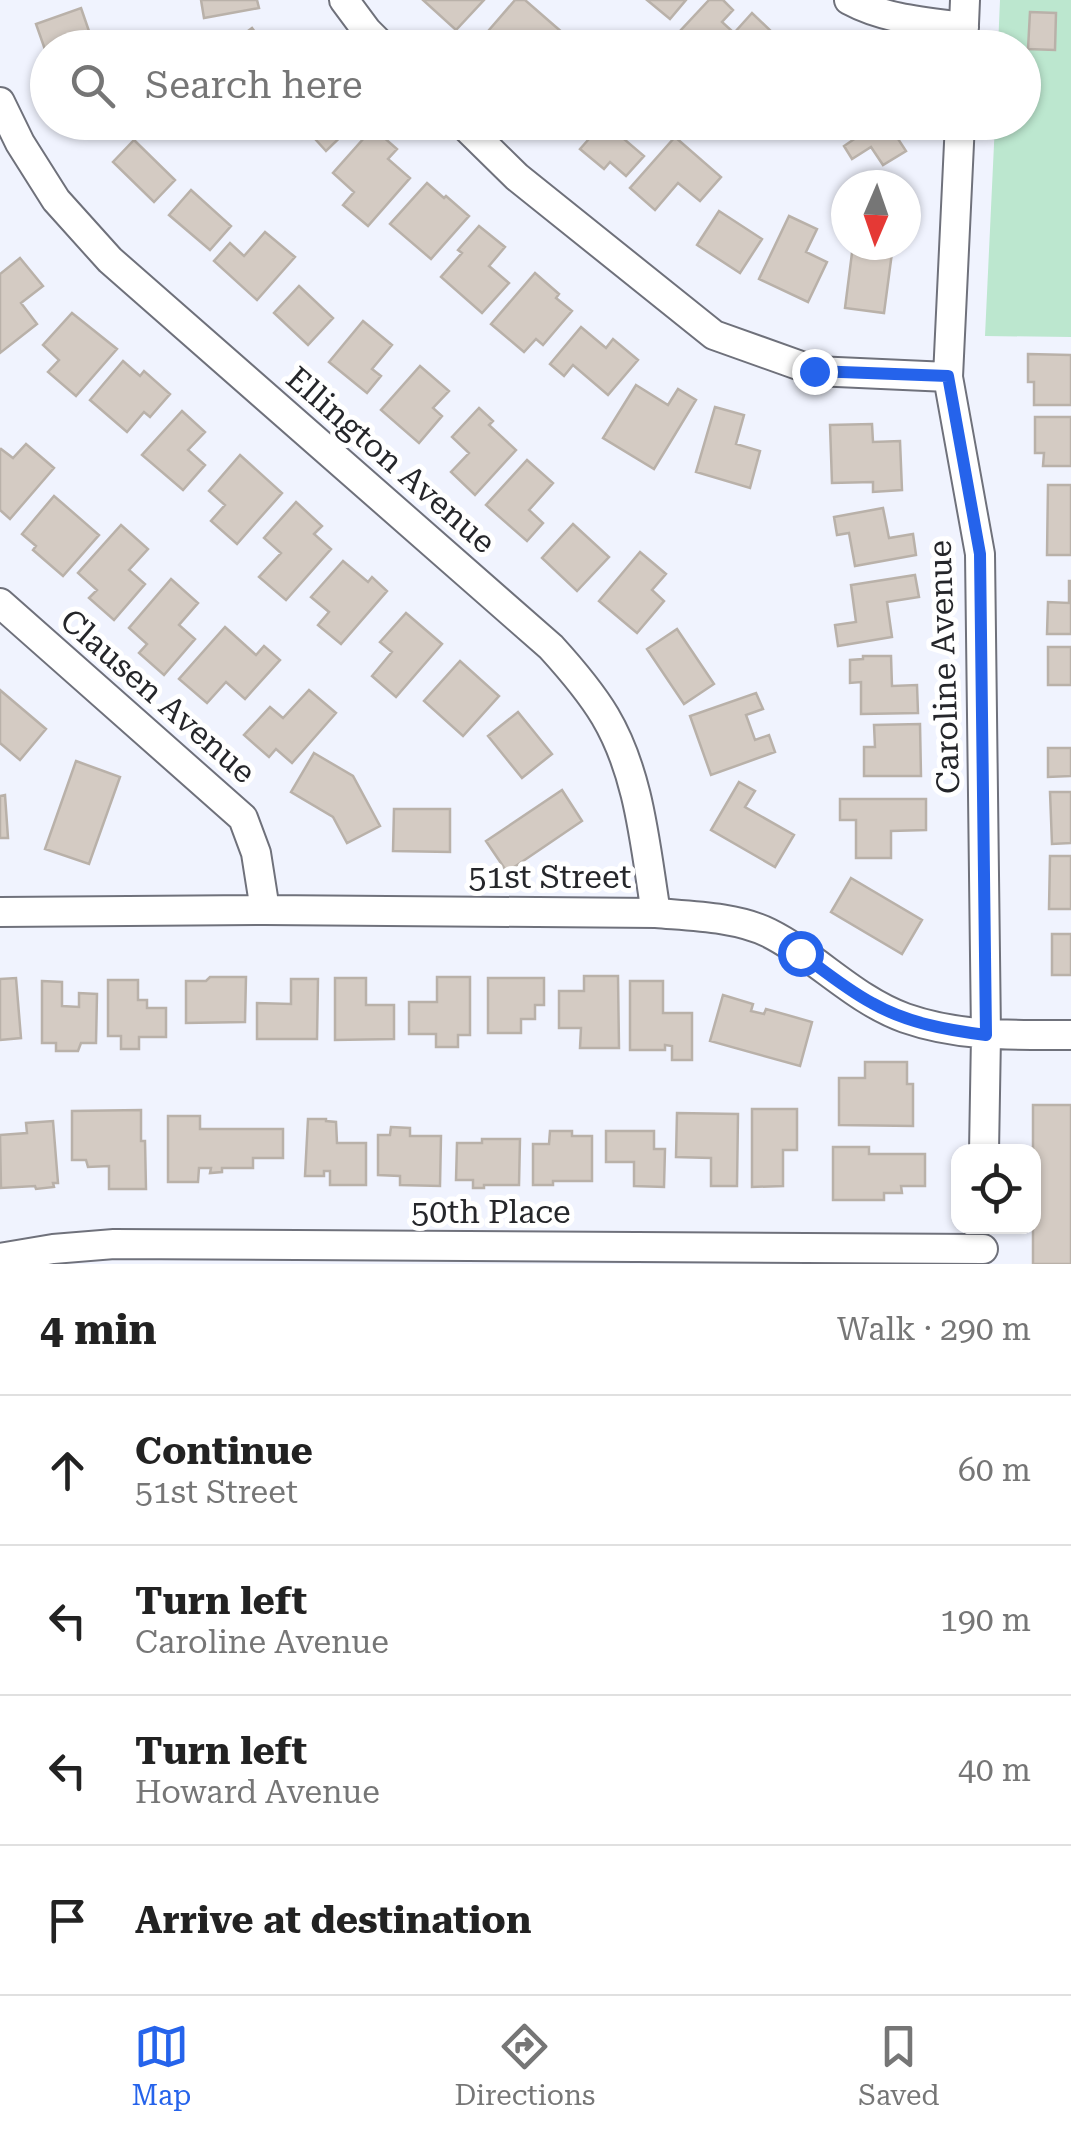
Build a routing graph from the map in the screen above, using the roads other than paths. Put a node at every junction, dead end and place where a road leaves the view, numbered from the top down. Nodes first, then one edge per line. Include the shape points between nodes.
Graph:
1 (344, 0) edge
2 (848, 0) edge
3 (964, 25) edge
4 (367, 30) edge
5 (0, 102) edge
6 (479, 140) edge
7 (959, 140) edge
8 (948, 376) junction
9 (0, 604) edge
10 (266, 910) junction
11 (0, 912) edge
12 (656, 913) junction
13 (986, 1035) junction
14 (1071, 1035) edge
15 (984, 1144) edge
16 (983, 1247) edge
17 (0, 1258) edge

1 - 4 street
2 - 3 street via 905,20
5 - 12 street, Ellington Avenue via 56,200 110,260 551,647 580,680 626,762
6 - 8 street via 714,335 814,371
7 - 8 street, Caroline Avenue
8 - 13 street, Caroline Avenue via 980,554
9 - 10 street, Clausen Avenue via 243,818
10 - 11 street, 51st Street
10 - 12 street, 51st Street
12 - 13 street, 51st Street via 766,932 872,1004
13 - 14 street, 51st Street
13 - 15 street, Caroline Avenue
16 - 17 street, 50th Place via 114,1244

